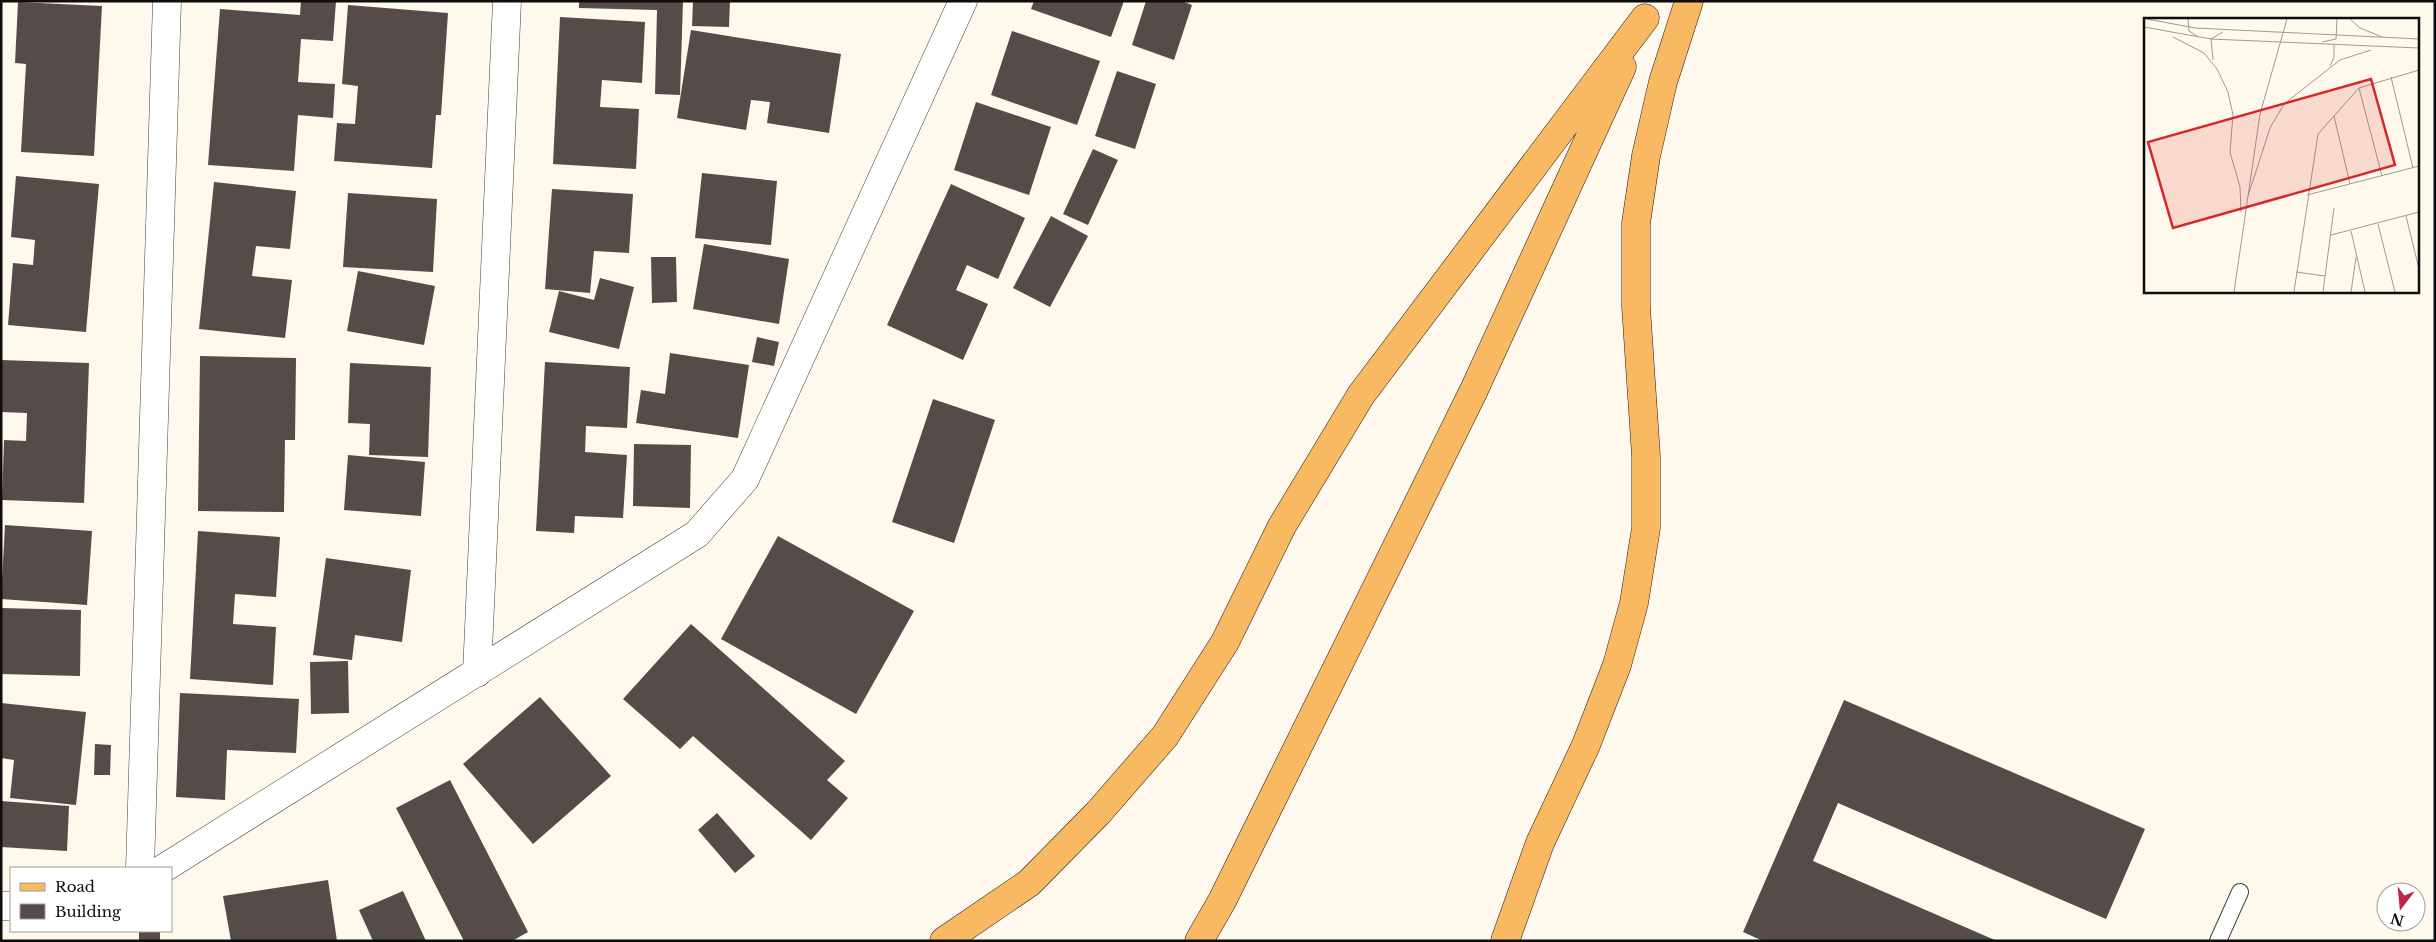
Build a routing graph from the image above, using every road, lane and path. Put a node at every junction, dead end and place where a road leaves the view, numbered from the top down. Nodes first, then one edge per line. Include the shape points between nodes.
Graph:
1 (167, 1) edge
2 (507, 1) edge
3 (963, 1) edge
4 (1688, 1) edge
5 (1649, 10) edge
6 (477, 673) junction
7 (140, 867) edge
8 (166, 867) edge
9 (2240, 892) dead end
10 (944, 941) edge
11 (1199, 941) edge
12 (1506, 941) edge
13 (2218, 941) edge

1 - 7 street
2 - 6 street
3 - 6 street via 745,479 697,534
4 - 12 main road via 1663,82 1646,156 1636,223 1636,307 1646,456 1646,528 1634,603 1617,665 1586,745 1540,843
5 - 10 main road via 1361,395 1282,526 1225,642 1165,736 1098,813 1029,883
5 - 11 main road via 1470,398 1222,902
6 - 8 street
9 - 13 lane

